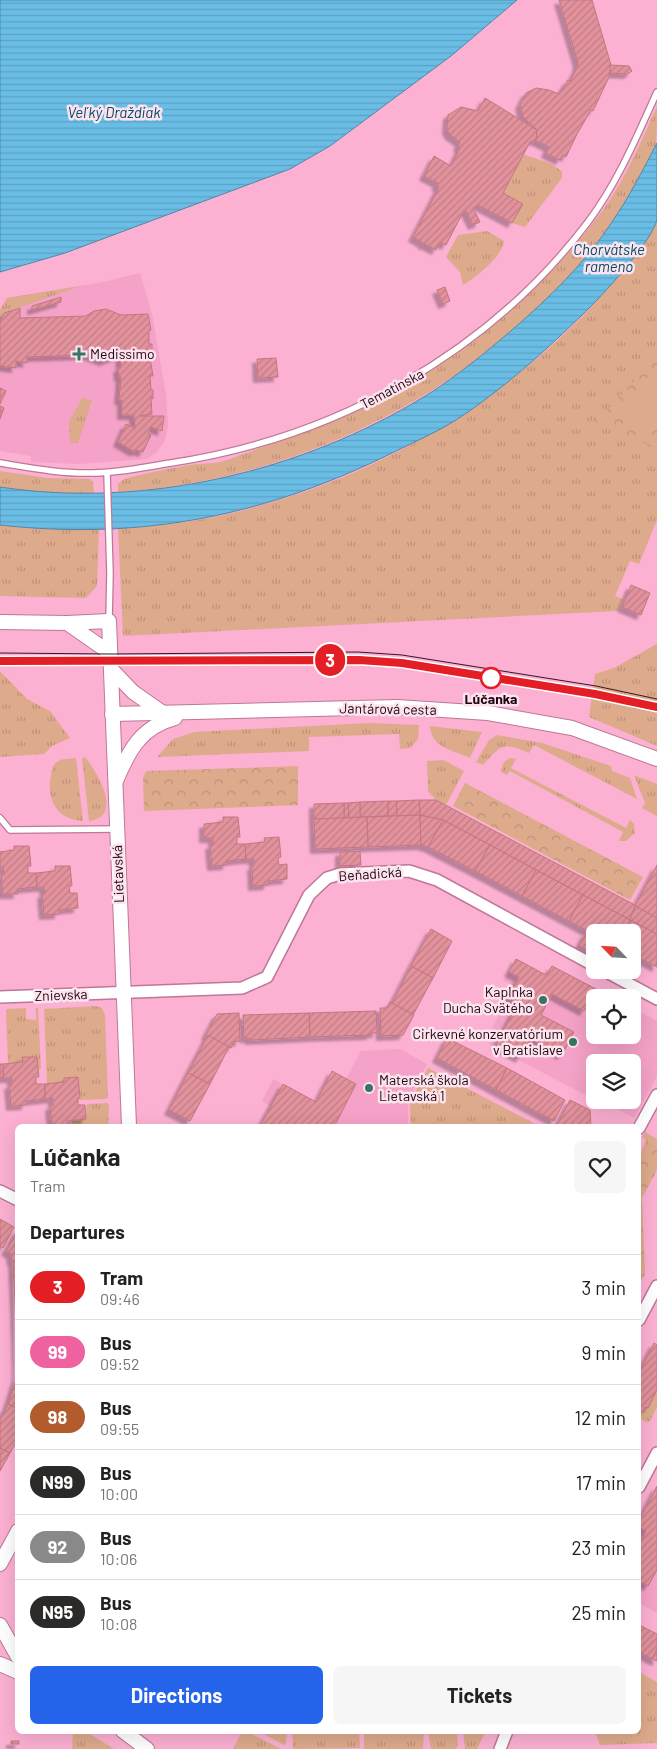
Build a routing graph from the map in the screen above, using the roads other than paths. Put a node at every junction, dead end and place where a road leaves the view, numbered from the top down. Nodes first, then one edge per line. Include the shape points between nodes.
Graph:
1 (657, 92) edge
2 (0, 463) edge
3 (107, 473) junction
4 (109, 621) junction
5 (0, 622) edge
6 (67, 624) junction
7 (110, 653) junction
8 (111, 670) junction
9 (163, 713) junction
10 (195, 713) junction
11 (112, 714) junction
12 (657, 759) edge
13 (114, 787) junction
14 (0, 818) edge
15 (117, 829) junction
16 (586, 961) edge
17 (620, 979) edge
18 (122, 992) junction
19 (0, 997) edge
20 (657, 999) edge
21 (657, 1094) edge
22 (129, 1124) edge
23 (641, 1124) edge
24 (0, 1191) edge
25 (15, 1198) edge
26 (657, 1286) edge
27 (641, 1316) edge
28 (657, 1453) edge
29 (641, 1483) edge
30 (15, 1536) edge
31 (0, 1564) edge
32 (0, 1625) edge
33 (15, 1651) edge
34 (0, 1664) edge
35 (15, 1671) edge
36 (127, 1734) edge
37 (506, 1734) edge
38 (147, 1749) edge
39 (500, 1749) edge

1 - 3 lane, Tematínska via 611,187 589,221 560,256 508,308 422,374 313,427 241,450
2 - 3 lane, Tematínska via 55,471
3 - 4 lane
4 - 6 street
4 - 7 street, Lietavská
5 - 6 street
6 - 7 street
7 - 8 street, Lietavská
8 - 9 street
8 - 11 street, Lietavská
9 - 10 street, Jantárová cesta
9 - 11 street, Jantárová cesta
10 - 12 street, Jantárová cesta via 397,707 488,713 572,728
10 - 13 street via 160,722 148,729 126,758
11 - 13 street, Lietavská
13 - 15 street, Lietavská
14 - 15 lane via 10,830
15 - 18 street, Lietavská
16 - 18 street, Beňadická via 437,880 418,873 340,874 327,878 309,895 268,977 242,988
17 - 20 street
18 - 19 street, Znievska
18 - 22 street, Lietavská
21 - 23 street
24 - 25 street
26 - 27 street
28 - 29 street
30 - 31 street
32 - 33 street
34 - 35 street
36 - 38 street
37 - 39 street

